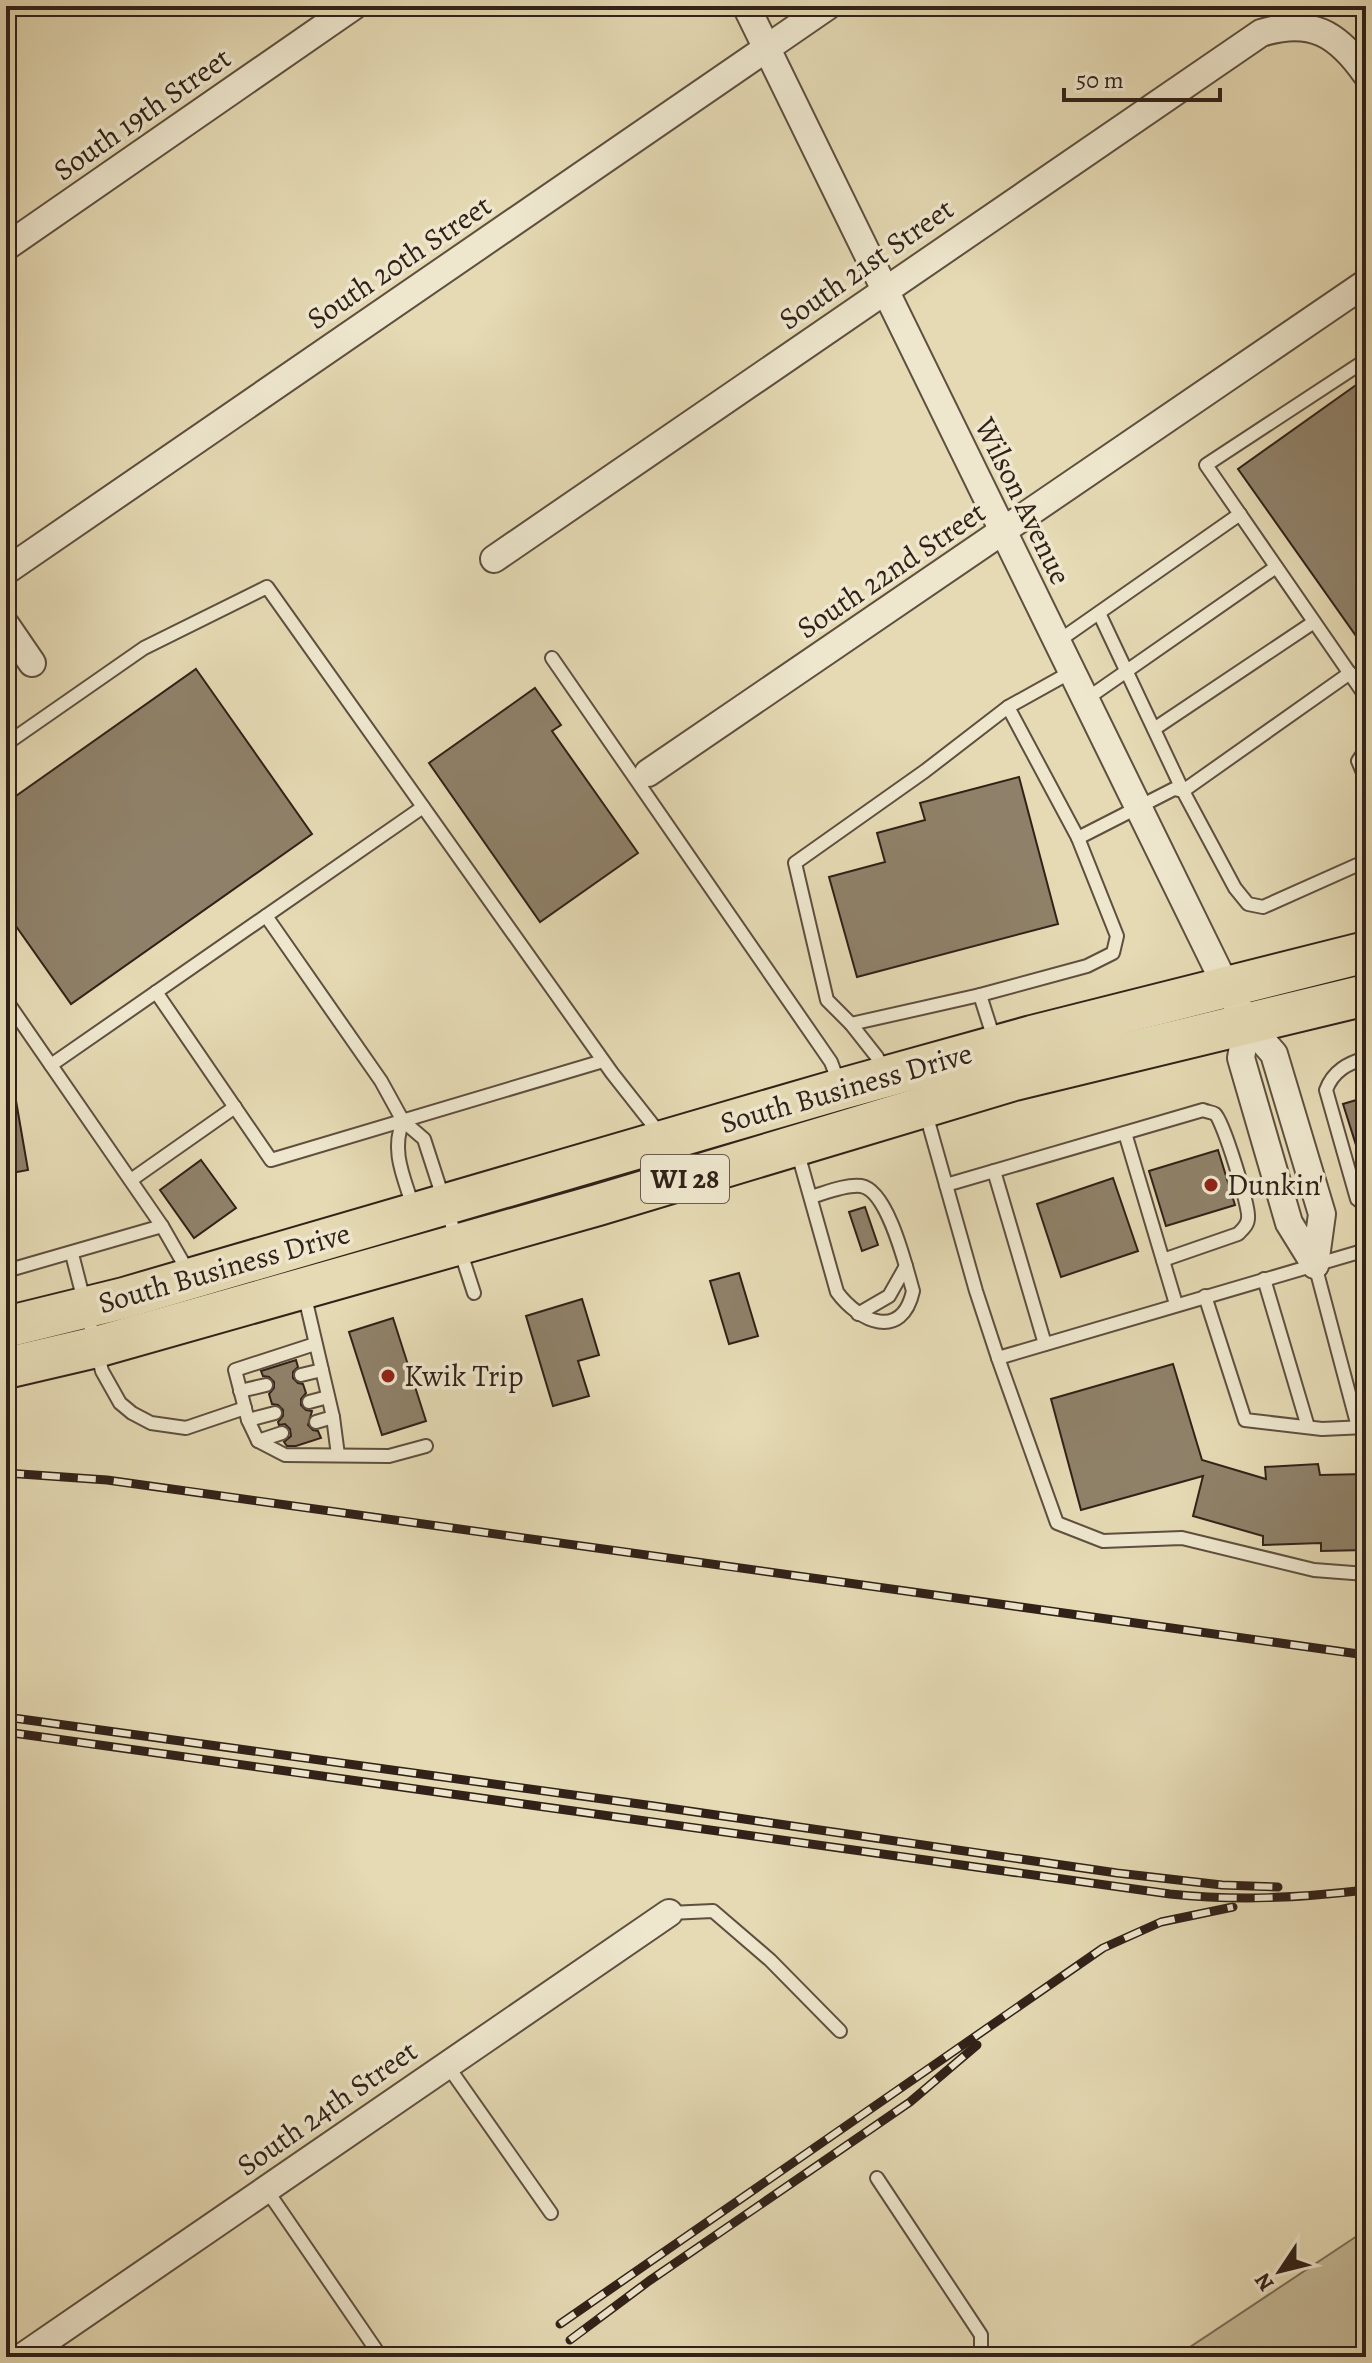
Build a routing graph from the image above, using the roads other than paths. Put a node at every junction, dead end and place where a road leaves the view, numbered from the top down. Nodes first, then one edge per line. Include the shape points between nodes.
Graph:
1 (354, 6) edge
2 (746, 6) edge
3 (828, 6) edge
4 (766, 48) junction
5 (1366, 74) edge
6 (6, 247) edge
7 (1366, 283) edge
8 (885, 290) junction
9 (1366, 360) edge
10 (1240, 514) junction
11 (1003, 533) junction
12 (494, 559) dead end
13 (1276, 567) junction
14 (6, 571) edge
15 (1099, 613) junction
16 (1314, 622) junction
17 (6, 625) edge
18 (1057, 642) junction
19 (552, 658) dead end
20 (32, 663) dead end
21 (1127, 671) junction
22 (1071, 672) junction
23 (1350, 673) junction
24 (1366, 697) edge
25 (1085, 700) junction
26 (1008, 707) junction
27 (1154, 729) junction
28 (6, 744) edge
29 (1366, 749) edge
30 (648, 773) dead end
31 (1366, 780) edge
32 (1183, 791) junction
33 (1139, 806) junction
34 (423, 807) junction
35 (1078, 838) junction
36 (1366, 861) edge
37 (266, 916) junction
38 (1366, 952) edge
39 (1227, 987) junction
40 (156, 992) junction
41 (980, 995) junction
42 (1366, 995) edge
43 (6, 1000) edge
44 (1247, 1023) junction
45 (851, 1024) junction
46 (996, 1046) junction
47 (1366, 1058) edge
48 (603, 1061) junction
49 (51, 1065) junction
50 (886, 1076) junction
51 (841, 1089) junction
52 (235, 1107) junction
53 (924, 1107) junction
54 (403, 1121) junction
55 (1125, 1133) junction
56 (796, 1146) junction
57 (675, 1160) junction
58 (994, 1171) junction
59 (131, 1180) junction
60 (946, 1185) junction
61 (811, 1197) junction
62 (1366, 1206) edge
63 (430, 1208) junction
64 (162, 1226) junction
65 (459, 1245) junction
66 (1366, 1250) edge
67 (72, 1254) junction
68 (1163, 1260) junction
69 (1315, 1265) junction
70 (906, 1266) junction
71 (6, 1271) edge
72 (190, 1279) junction
73 (1264, 1279) junction
74 (303, 1289) junction
75 (474, 1293) dead end
76 (1205, 1296) junction
77 (1176, 1304) junction
78 (86, 1308) junction
79 (858, 1314) junction
80 (6, 1327) edge
81 (315, 1344) junction
82 (1045, 1344) junction
83 (96, 1347) junction
84 (998, 1358) junction
85 (6, 1368) edge
86 (322, 1370) junction
87 (301, 1375) dead end
88 (266, 1385) dead end
89 (240, 1391) junction
90 (328, 1397) junction
91 (309, 1402) dead end
92 (275, 1413) dead end
93 (247, 1414) junction
94 (333, 1417) junction
95 (316, 1422) dead end
96 (1308, 1427) junction
97 (1362, 1427) edge
98 (282, 1433) dead end
99 (258, 1441) junction
100 (426, 1446) dead end
101 (338, 1455) junction
102 (1366, 1574) edge
103 (669, 1913) joint
104 (840, 2031) dead end
105 (447, 2065) junction
106 (877, 2178) dead end
107 (266, 2189) junction
108 (551, 2213) dead end
109 (22, 2357) edge
110 (381, 2357) edge
111 (981, 2357) edge

1 - 6 street, South 19th Street
2 - 4 street, Wilson Avenue
3 - 4 street, South 20th Street
4 - 8 street, Wilson Avenue
4 - 14 street, South 20th Street
5 - 8 street, South 21st Street via 1350,52 1320,31 1278,28 1250,39
7 - 11 street, South 22nd Street
8 - 11 street, Wilson Avenue
8 - 12 street, South 21st Street
9 - 10 lane via 1206,465
10 - 13 lane
10 - 15 lane
11 - 18 street, Wilson Avenue
11 - 30 street, South 22nd Street
13 - 16 lane
13 - 21 lane
15 - 18 lane
15 - 21 lane
16 - 23 lane
16 - 27 lane
17 - 20 street
18 - 22 street, Wilson Avenue
19 - 51 lane via 831,1062
21 - 25 lane
21 - 27 lane
22 - 25 street, Wilson Avenue
22 - 26 lane
23 - 24 lane
23 - 32 lane
25 - 33 street, Wilson Avenue
26 - 35 lane
26 - 45 lane via 795,863 827,1000
27 - 32 lane
28 - 34 lane via 144,648 267,587
29 - 31 lane via 1358,761
32 - 33 lane via 1165,791
32 - 36 lane via 1248,904 1263,907
33 - 35 lane
33 - 39 street, Wilson Avenue
34 - 37 lane
34 - 48 lane
35 - 41 lane via 1117,936 1113,953 1087,966
37 - 40 lane
37 - 54 lane
38 - 39 main road, South Business Drive / WI 28
39 - 44 street, Wilson Avenue
39 - 46 main road, South Business Drive / WI 28
40 - 49 lane
40 - 52 lane
41 - 45 lane
41 - 46 lane
42 - 44 main road, South Business Drive / WI 28
43 - 49 lane
44 - 53 main road, South Business Drive / WI 28
44 - 69 street, Wilson Avenue via 1274,1054 1322,1214
45 - 50 lane
46 - 50 main road, South Business Drive / WI 28
47 - 62 lane via 1348,1063 1326,1090 1357,1199
48 - 54 lane
48 - 57 lane
49 - 59 lane
50 - 51 main road, South Business Drive / WI 28
51 - 57 main road, South Business Drive / WI 28
52 - 54 lane via 271,1160
52 - 59 lane
53 - 56 main road, South Business Drive / WI 28
53 - 60 lane
54 - 63 lane via 426,1144
54 - 63 lane via 396,1149
55 - 58 lane
55 - 68 lane
55 - 68 lane via 1203,1110 1215,1114 1239,1180 1249,1216 1246,1226 1238,1234
56 - 57 main road, South Business Drive / WI 28
56 - 61 lane
57 - 63 main road, South Business Drive / WI 28
57 - 65 main road, South Business Drive / WI 28
58 - 60 lane
58 - 82 lane
59 - 64 lane
60 - 84 lane
61 - 70 lane via 860,1186 873,1191
61 - 79 lane via 837,1292
63 - 65 lane
63 - 72 main road, South Business Drive / WI 28
64 - 67 lane
64 - 72 lane
65 - 74 main road, South Business Drive / WI 28
65 - 75 lane
66 - 69 lane
67 - 71 lane
67 - 78 lane
68 - 77 lane
69 - 73 lane
69 - 97 lane
70 - 79 lane via 889,1296
70 - 79 lane via 913,1291 904,1312 879,1323
72 - 78 main road, South Business Drive / WI 28
73 - 76 lane
73 - 96 lane
74 - 81 lane
74 - 83 main road, South Business Drive / WI 28
76 - 77 lane
76 - 96 lane via 1245,1420
77 - 82 lane
78 - 80 main road, South Business Drive / WI 28
78 - 83 lane
81 - 86 lane
81 - 89 lane via 235,1370
82 - 84 lane
83 - 85 main road, South Business Drive / WI 28
83 - 93 lane via 120,1403 151,1423 186,1428
84 - 102 lane via 1057,1523 1103,1541 1182,1538 1314,1570
86 - 87 lane
86 - 90 lane
88 - 89 lane
89 - 93 lane
90 - 91 lane
90 - 94 lane
92 - 93 lane
93 - 99 lane
94 - 95 lane
94 - 101 lane
96 - 97 lane
98 - 99 lane
99 - 101 lane via 285,1455
100 - 101 lane via 389,1456
103 - 104 lane via 713,1911
103 - 105 street, South 24th Street
105 - 107 street, South 24th Street
105 - 108 lane
106 - 111 lane via 981,2335
107 - 109 street, South 24th Street
107 - 110 lane

